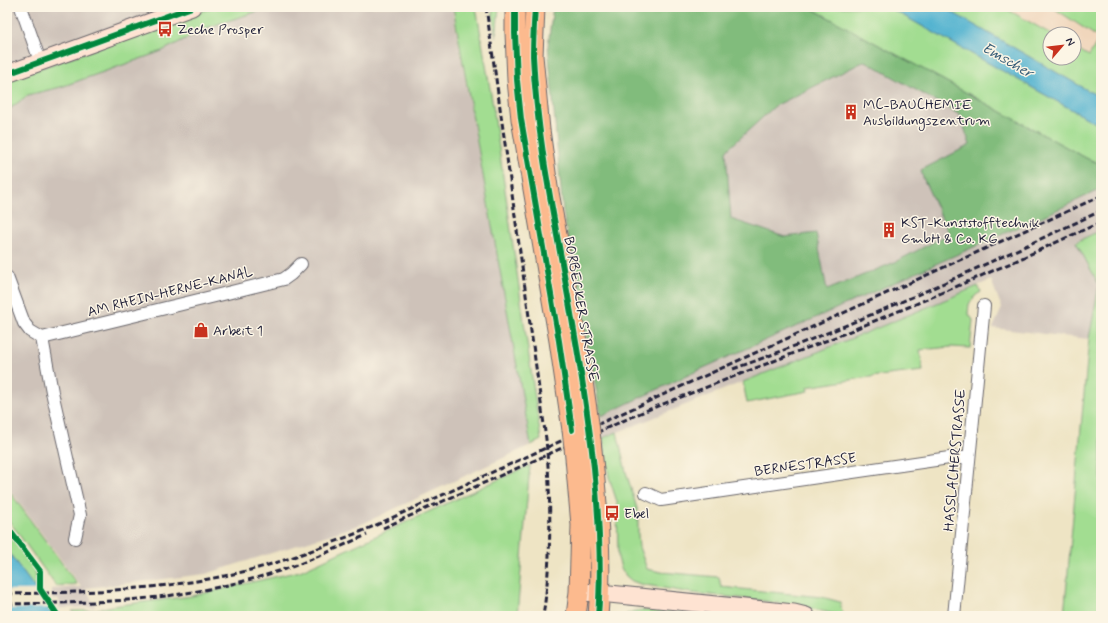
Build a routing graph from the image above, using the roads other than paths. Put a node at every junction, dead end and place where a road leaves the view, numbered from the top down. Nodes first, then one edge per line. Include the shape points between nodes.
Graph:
1 (21, 7) edge
2 (192, 7) edge
3 (515, 7) edge
4 (535, 7) edge
5 (40, 61) junction
6 (7, 74) edge
7 (301, 264) dead end
8 (7, 278) edge
9 (984, 306) dead end
10 (42, 338) junction
11 (581, 435) junction
12 (968, 459) junction
13 (646, 493) dead end
14 (75, 538) dead end
15 (579, 592) junction
16 (600, 593) junction
17 (576, 616) edge
18 (598, 616) edge
19 (806, 616) edge
20 (954, 616) edge

1 - 5 street
2 - 5 street
3 - 11 main road, BORBECKER STRASSE via 521,119 559,341
4 - 11 main road, BORBECKER STRASSE via 533,56 540,130 578,347
5 - 6 street
7 - 10 street, AM RHEIN-HERNE-KANAL via 284,279
8 - 10 street via 24,323 30,331
9 - 12 street, HASSLACHERSTRASSE
10 - 14 street via 80,515
11 - 15 main road, BORBECKER STRASSE
11 - 16 main road, BORBECKER STRASSE via 598,512
12 - 13 street, BERNESTRASSE via 956,457 662,500
12 - 20 street, HASSLACHERSTRASSE
15 - 16 street
15 - 17 main road, BORBECKER STRASSE
16 - 18 main road, BORBECKER STRASSE
16 - 19 street

